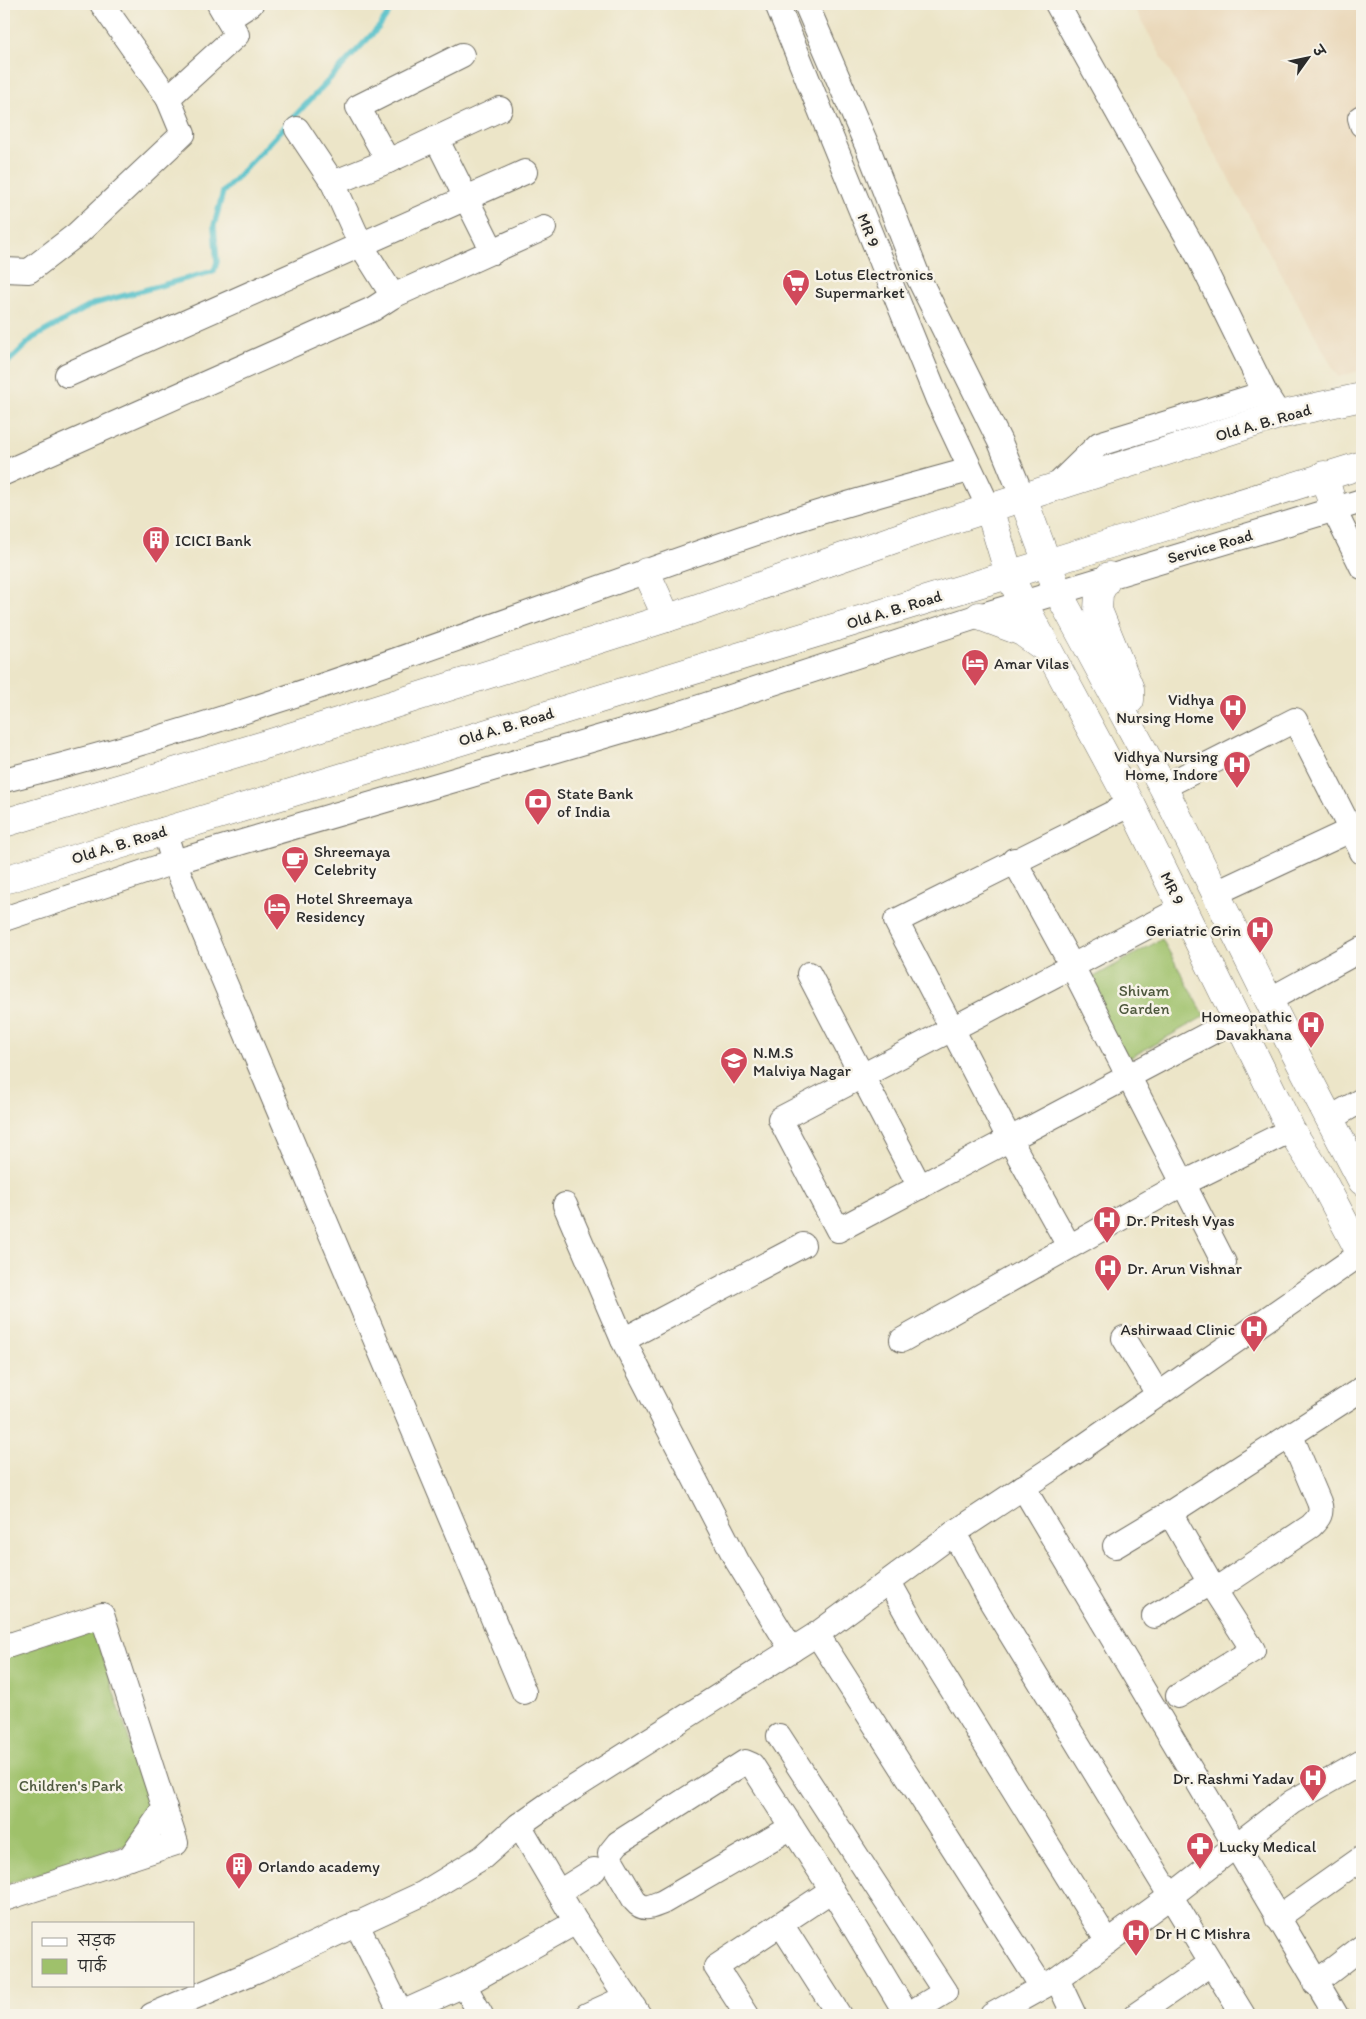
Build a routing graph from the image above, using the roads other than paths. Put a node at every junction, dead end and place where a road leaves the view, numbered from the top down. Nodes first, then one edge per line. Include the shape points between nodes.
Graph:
1 (102, 4) edge
2 (251, 4) edge
3 (777, 4) edge
4 (806, 4) edge
5 (1057, 4) edge
6 (223, 12) edge
7 (462, 55) dead end
8 (168, 98) junction
9 (500, 109) dead end
10 (1362, 117) edge
11 (1362, 125) edge
12 (297, 129) dead end
13 (436, 138) junction
14 (388, 161) junction
15 (525, 172) dead end
16 (332, 183) junction
17 (465, 199) junction
18 (544, 228) dead end
19 (361, 245) junction
20 (493, 252) junction
21 (4, 270) edge
22 (393, 296) junction
23 (67, 375) dead end
24 (1362, 397) edge
25 (1272, 404) junction
26 (1362, 465) edge
27 (969, 470) junction
28 (4, 473) edge
29 (1324, 475) junction
30 (1023, 498) junction
31 (1362, 501) edge
32 (988, 508) junction
33 (1334, 510) junction
34 (1047, 562) junction
35 (1362, 567) edge
36 (646, 572) junction
37 (1009, 574) junction
38 (1109, 576) junction
39 (1058, 592) junction
40 (1023, 603) junction
41 (979, 616) junction
42 (667, 618) junction
43 (1049, 652) junction
44 (1130, 724) junction
45 (4, 780) edge
46 (1163, 786) junction
47 (1131, 804) junction
48 (4, 823) edge
49 (164, 830) junction
50 (1351, 830) junction
51 (1362, 852) edge
52 (1014, 860) junction
53 (174, 862) junction
54 (4, 880) edge
55 (1216, 893) junction
56 (1183, 908) junction
57 (4, 919) edge
58 (1362, 949) edge
59 (1072, 966) junction
60 (809, 974) dead end
61 (1269, 1000) junction
62 (1237, 1019) junction
63 (954, 1030) junction
64 (862, 1075) junction
65 (1127, 1076) junction
66 (1362, 1100) edge
67 (1329, 1119) junction
68 (1291, 1130) junction
69 (1010, 1140) junction
70 (1362, 1181) edge
71 (1184, 1183) junction
72 (920, 1188) junction
73 (566, 1205) dead end
74 (803, 1244) dead end
75 (1069, 1246) junction
76 (1362, 1254) edge
77 (1224, 1263) dead end
78 (1124, 1338) dead end
79 (624, 1340) junction
80 (902, 1340) dead end
81 (1362, 1389) edge
82 (1158, 1394) junction
83 (1291, 1436) junction
84 (1023, 1487) junction
85 (1170, 1513) junction
86 (954, 1533) junction
87 (1115, 1546) dead end
88 (889, 1582) junction
89 (1212, 1586) junction
90 (1154, 1616) dead end
91 (817, 1634) junction
92 (4, 1647) edge
93 (792, 1650) junction
94 (524, 1692) dead end
95 (1178, 1696) dead end
96 (779, 1736) dead end
97 (1361, 1766) edge
98 (519, 1825) junction
99 (792, 1827) junction
100 (1236, 1844) junction
101 (1362, 1858) edge
102 (594, 1870) dead end
103 (832, 1890) junction
104 (559, 1892) junction
105 (1171, 1896) junction
106 (4, 1898) edge
107 (1277, 1918) junction
108 (576, 1922) junction
109 (356, 1923) junction
110 (781, 1924) junction
111 (1108, 1942) junction
112 (1362, 1947) edge
113 (1210, 1964) junction
114 (1315, 1982) junction
115 (1050, 1983) junction
116 (464, 1985) junction
117 (633, 2006) edge
118 (152, 2015) edge
119 (400, 2015) edge
120 (481, 2015) edge
121 (587, 2015) edge
122 (747, 2015) edge
123 (839, 2015) edge
124 (907, 2015) edge
125 (992, 2015) edge
126 (1074, 2015) edge
127 (1136, 2015) edge
128 (1243, 2015) edge
129 (1336, 2015) edge

1 - 8 street
2 - 6 street
3 - 27 street, MR 9
4 - 30 street, MR 9 via 920,279 1000,442
5 - 25 street via 1198,256
6 - 8 street via 237,36
7 - 14 street via 358,107
8 - 21 street via 182,134 77,234 29,271
9 - 13 street
10 - 11 street
12 - 16 street
13 - 14 street
13 - 17 street
14 - 16 street
15 - 17 street
16 - 19 street
17 - 19 street
17 - 20 street
18 - 20 street
19 - 22 street
19 - 23 street
20 - 22 street
22 - 28 street via 373,309
24 - 25 main road, Old A. B. Road
25 - 30 main road, Old A. B. Road
26 - 29 main road
27 - 32 street, MR 9
27 - 36 street via 776,526
29 - 33 main road
29 - 34 main road
30 - 32 main road, Old A. B. Road
30 - 34 main road
31 - 33 street, Service Road
32 - 37 main road, MR 9
32 - 42 main road
33 - 35 street
33 - 38 street, Service Road
34 - 37 main road, Old A. B. Road
34 - 39 main road
36 - 42 main road
36 - 45 street via 256,708 76,763
37 - 40 main road, MR 9
37 - 49 main road, Old A. B. Road
38 - 39 street, Service Road
38 - 44 main road via 1099,593 1098,610 1130,689
39 - 40 street, Service Road
39 - 44 main road
40 - 41 street, Service Road
40 - 43 main road, MR 9
41 - 43 main road via 1022,632
41 - 53 street, Service Road via 663,719
42 - 48 main road
43 - 47 main road, MR 9
44 - 46 main road
46 - 50 street via 1295,720
46 - 55 main road
47 - 52 street
47 - 56 main road, MR 9
49 - 53 street
49 - 54 main road, Old A. B. Road
50 - 51 street
50 - 55 street
52 - 59 street
52 - 63 street via 896,921
53 - 57 street, Service Road
53 - 94 street
55 - 61 main road
56 - 59 street
56 - 62 main road, MR 9
58 - 61 street
59 - 63 street
59 - 65 street
60 - 64 street
61 - 67 main road
62 - 65 street
62 - 68 main road, MR 9
63 - 64 street
63 - 69 street
64 - 72 street
64 - 72 street via 780,1120 838,1230
65 - 69 street
65 - 71 street
66 - 67 street
67 - 70 main road
68 - 71 street
68 - 76 main road, MR 9
69 - 72 street
69 - 75 street
71 - 75 street
71 - 77 street
73 - 79 street
74 - 79 street
75 - 80 street
76 - 82 street
78 - 82 street
79 - 93 street via 738,1561
81 - 83 street
82 - 84 street
83 - 85 street
83 - 89 street via 1322,1509 1320,1514 1311,1526
84 - 86 street
84 - 100 street
85 - 87 street
85 - 89 street
86 - 88 street
86 - 105 street via 992,1603
88 - 91 street
88 - 111 street
89 - 90 street
89 - 95 street via 1253,1650
91 - 93 street
91 - 115 street
92 - 106 street via 102,1615 176,1843
93 - 98 street
96 - 124 street via 945,1992
97 - 100 street via 1292,1802
98 - 104 street
98 - 109 street via 484,1857 453,1876 422,1894
99 - 99 street via 663,1902 645,1908 635,1901 611,1860 610,1853 618,1843 745,1762 752,1765
99 - 103 street
100 - 105 street
100 - 107 street
101 - 107 street
102 - 104 street
103 - 110 street
103 - 124 street
104 - 108 street
105 - 111 street
105 - 113 street
107 - 114 street
108 - 116 street
108 - 117 street
109 - 118 street via 258,1970
109 - 119 street
110 - 122 street via 716,1967
110 - 123 street
111 - 115 street
112 - 114 street
113 - 127 street
113 - 128 street
114 - 129 street
115 - 125 street
115 - 126 street
116 - 119 street
116 - 120 street
117 - 121 street

